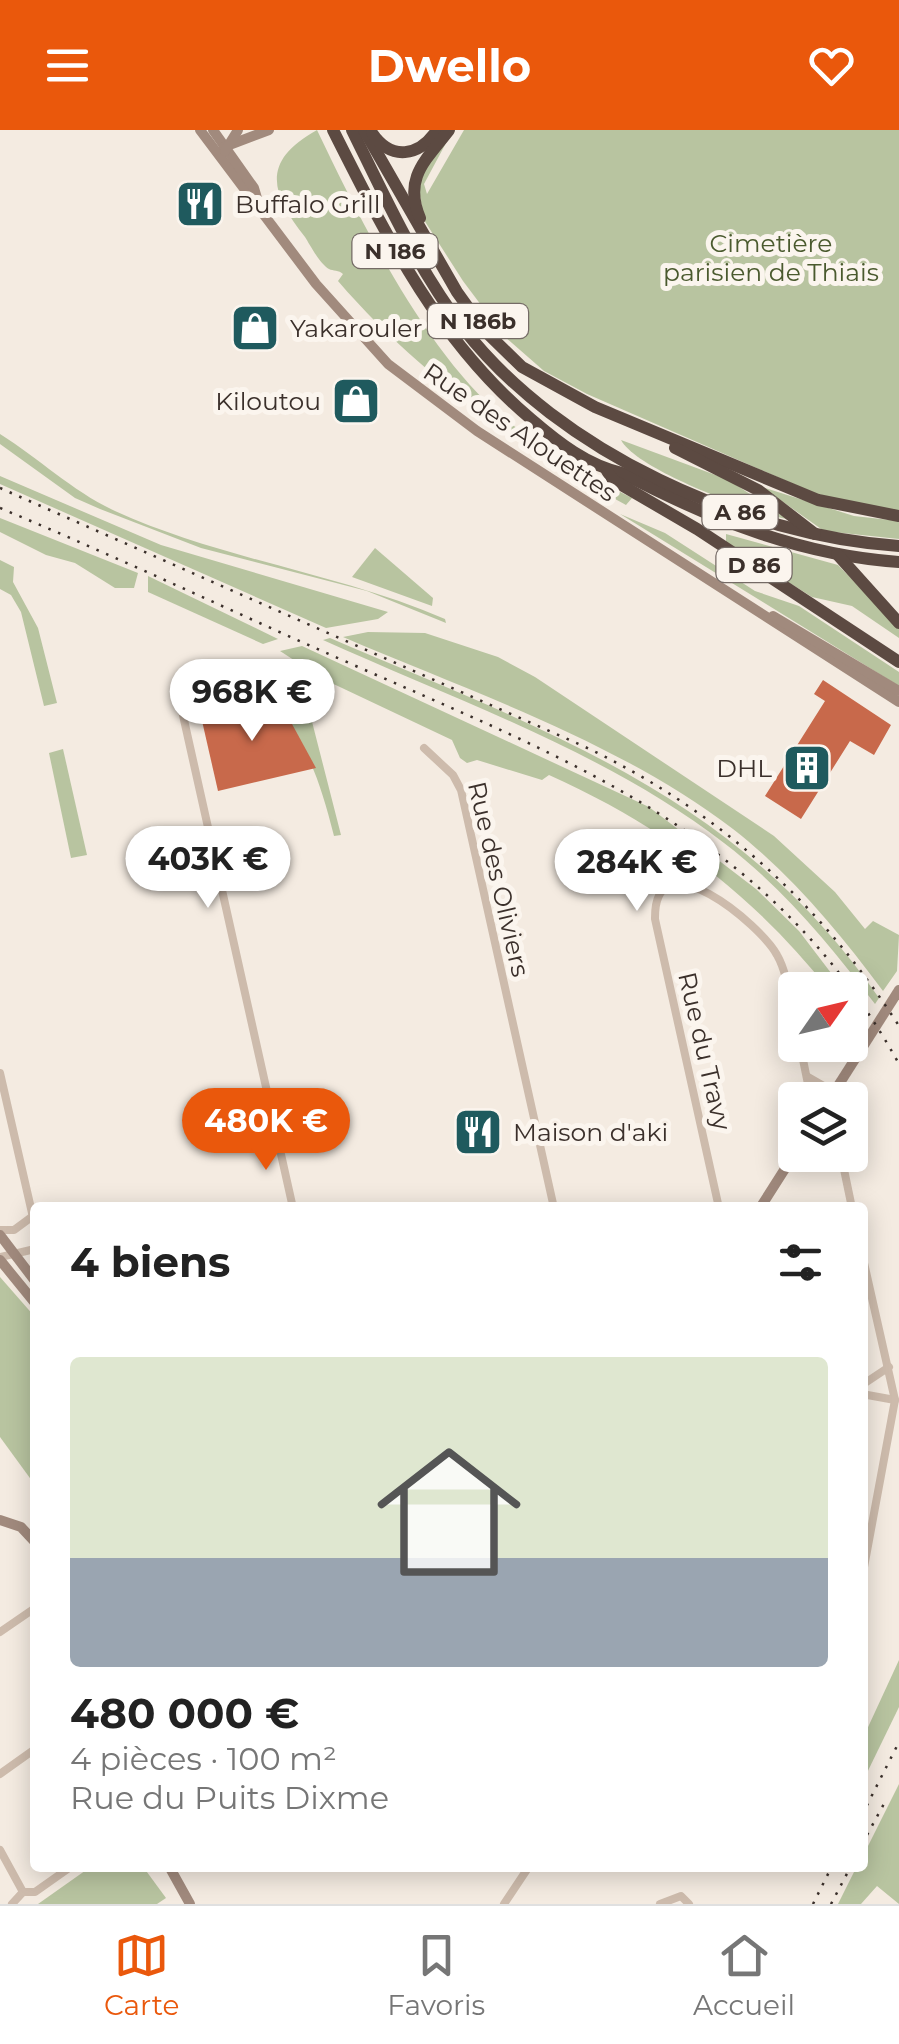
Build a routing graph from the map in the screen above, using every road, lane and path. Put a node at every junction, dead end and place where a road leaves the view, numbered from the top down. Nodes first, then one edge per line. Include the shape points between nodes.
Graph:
1 (206, 130) edge
2 (238, 130) edge
3 (269, 130) edge
4 (333, 130) edge
5 (352, 130) edge
6 (367, 130) edge
7 (437, 130) edge
8 (448, 130) edge
9 (247, 142) junction
10 (226, 148) junction
11 (223, 162) junction
12 (246, 176) junction
13 (259, 206) junction
14 (429, 248) junction
15 (485, 354) joint
16 (471, 362) joint
17 (595, 407) junction
18 (714, 468) joint
19 (607, 471) junction
20 (899, 516) edge
21 (899, 546) edge
22 (899, 562) edge
23 (753, 608) junction
24 (899, 623) edge
25 (899, 662) edge
26 (176, 684) dead end
27 (899, 691) edge
28 (899, 702) edge
29 (424, 748) dead end
30 (782, 972) edge
31 (899, 990) edge
32 (804, 1062) edge
33 (0, 1073) edge
34 (808, 1077) junction
35 (810, 1082) edge
36 (814, 1082) edge
37 (840, 1082) edge
38 (783, 1172) edge
39 (844, 1172) edge
40 (292, 1202) edge
41 (553, 1202) edge
42 (720, 1202) edge
43 (764, 1202) edge
44 (851, 1202) edge
45 (30, 1204) edge
46 (30, 1223) edge
47 (0, 1233) edge
48 (30, 1251) edge
49 (15, 1256) junction
50 (0, 1258) edge
51 (30, 1275) edge
52 (868, 1279) edge
53 (30, 1297) edge
54 (889, 1367) junction
55 (868, 1381) edge
56 (868, 1395) edge
57 (895, 1400) junction
58 (0, 1520) edge
59 (30, 1536) edge
60 (868, 1546) edge
61 (30, 1611) edge
62 (0, 1632) edge
63 (30, 1753) edge
64 (0, 1774) edge
65 (0, 1850) edge
66 (62, 1872) edge
67 (172, 1872) edge
68 (525, 1872) edge
69 (23, 1892) junction
70 (12, 1904) edge
71 (190, 1904) edge
72 (504, 1904) edge
73 (660, 1904) edge
74 (690, 1904) edge

1 - 10 main road, Rue des Alouettes
1 - 11 main road, Rue des Alouettes
2 - 10 main road
3 - 9 main road
4 - 16 highway, N 186 via 412,280
5 - 15 highway, N 186 via 428,274
6 - 7 highway via 387,150 404,154
6 - 14 highway, N 186b
8 - 14 highway via 414,179 412,197
9 - 10 main road
9 - 12 main road
10 - 11 main road
10 - 12 main road, Rue des Alouettes
11 - 13 main road, Rue des Alouettes
12 - 13 main road, Rue des Alouettes
13 - 23 main road, Rue des Alouettes via 316,284 388,364 477,432
14 - 17 highway, N 186b via 506,353
15 - 21 highway, A 86 via 525,394 592,441 718,504 832,540
16 - 19 highway, A 86 via 552,438
17 - 18 highway, N 186b
17 - 20 highway via 818,500
18 - 24 highway, D 86 via 798,519
19 - 22 highway, A 86 via 757,534
19 - 25 highway, D 86
23 - 27 main road
23 - 28 main road
26 - 40 street
29 - 41 street, Rue des Oliviers via 461,790
30 - 42 street, Rue du Travy via 766,940 699,886 684,881 666,888 655,904
31 - 37 main road
32 - 34 street
33 - 45 street
34 - 35 street
34 - 36 street
38 - 43 main road
39 - 44 street
46 - 47 street
47 - 49 main road
48 - 49 street
49 - 50 street
49 - 51 main road
50 - 53 main road
52 - 54 street
54 - 55 street
54 - 57 street
56 - 57 street
57 - 60 street
58 - 59 main road
61 - 62 street
63 - 64 street
65 - 69 street
66 - 69 street via 35,1892
67 - 71 main road
68 - 72 street
69 - 70 street
73 - 74 street via 682,1896

